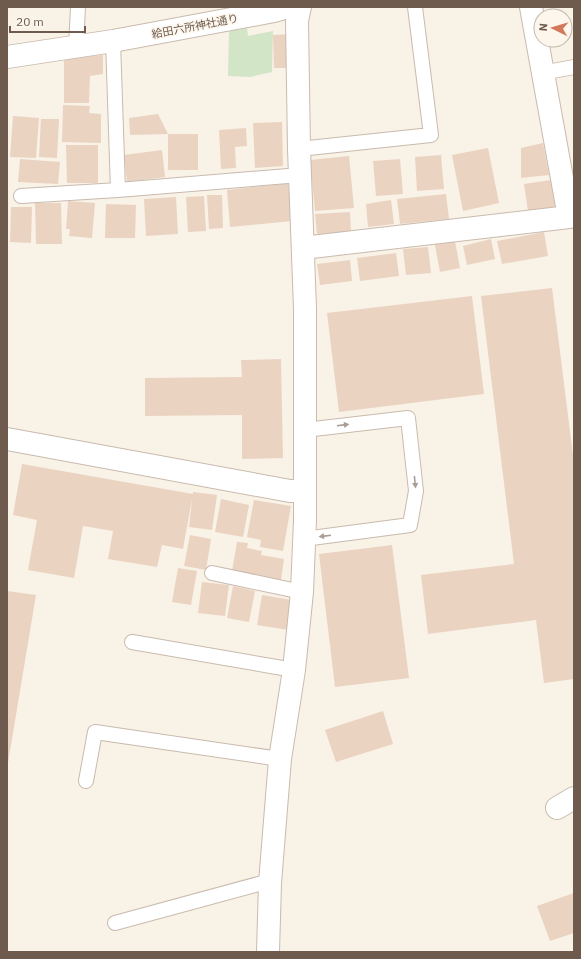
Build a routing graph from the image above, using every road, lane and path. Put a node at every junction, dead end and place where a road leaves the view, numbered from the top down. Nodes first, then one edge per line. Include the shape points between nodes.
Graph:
1 (78, 7) edge
2 (288, 7) edge
3 (300, 7) edge
4 (415, 7) edge
5 (531, 7) edge
6 (113, 41) junction
7 (76, 47) junction
8 (7, 57) edge
9 (574, 67) edge
10 (542, 73) junction
11 (298, 149) junction
12 (300, 175) junction
13 (118, 190) junction
14 (21, 196) dead end
15 (302, 248) junction
16 (305, 430) junction
17 (7, 440) edge
18 (305, 491) junction
19 (304, 539) junction
20 (212, 573) dead end
21 (302, 592) junction
22 (132, 642) dead end
23 (294, 670) junction
24 (280, 759) junction
25 (86, 781) dead end
26 (270, 883) junction
27 (115, 923) dead end
28 (268, 952) edge

1 - 7 lane
2 - 6 street, 給田六所神社通り
3 - 11 street via 297,21
4 - 11 lane via 431,135
5 - 10 street
6 - 7 street, 給田六所神社通り
6 - 13 lane
7 - 8 street, 給田六所神社通り
9 - 10 lane
10 - 15 street via 569,217
11 - 12 street
12 - 13 lane
12 - 15 street
13 - 14 lane
15 - 16 street via 305,308
16 - 18 street
16 -> 19 lane via 408,418 416,491 410,525
17 - 18 street via 290,491
18 - 19 street
19 - 21 street
20 - 21 lane
21 - 23 street
22 - 23 lane
23 - 24 street
24 - 25 lane via 95,732
24 - 26 street
26 - 27 lane
26 - 28 street

